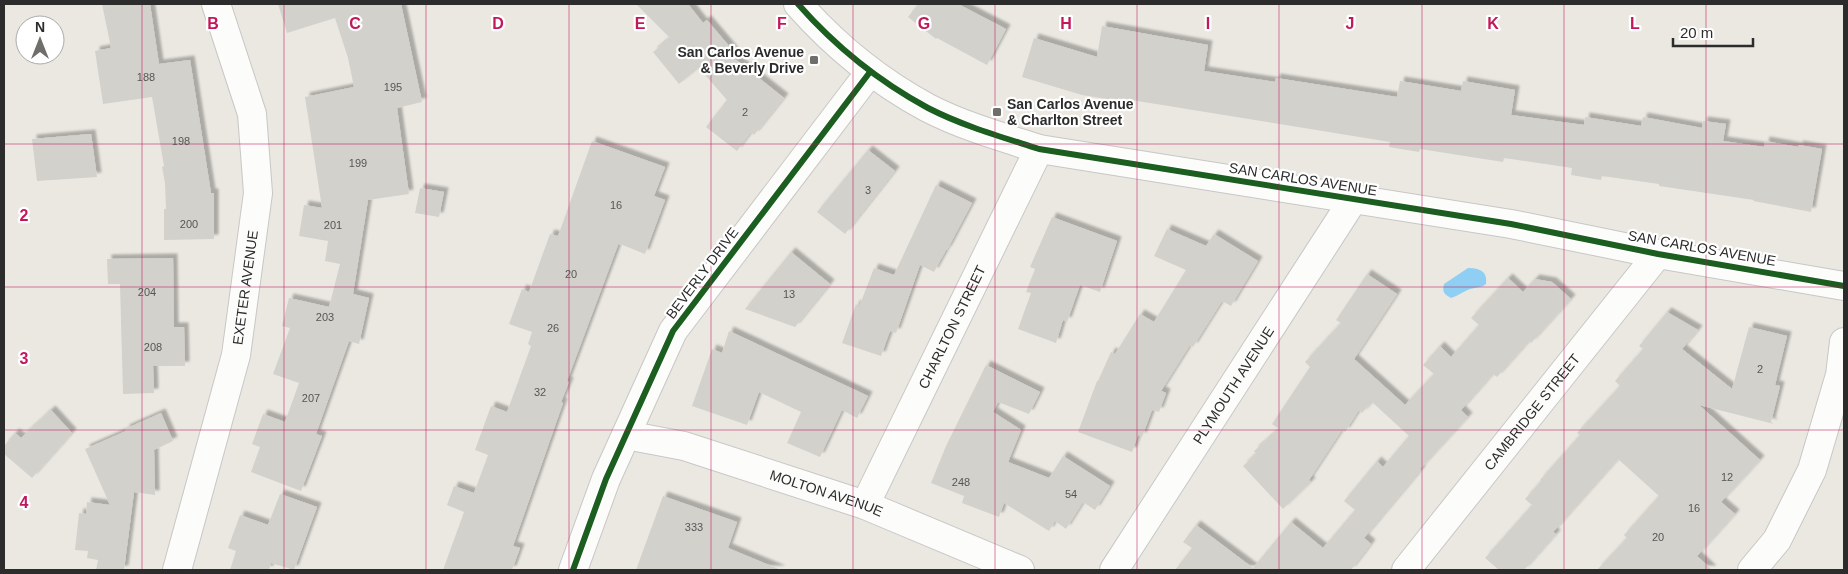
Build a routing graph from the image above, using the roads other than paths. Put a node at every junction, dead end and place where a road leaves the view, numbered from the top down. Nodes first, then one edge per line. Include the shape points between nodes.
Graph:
1 (216, 4) edge
2 (798, 4) edge
3 (870, 72) junction
4 (1039, 149) junction
5 (1353, 200) junction
6 (1658, 254) junction
7 (1844, 286) edge
8 (1844, 342) edge
9 (626, 435) junction
10 (864, 505) junction
11 (177, 570) edge
12 (573, 570) edge
13 (1020, 570) edge
14 (1114, 570) edge
15 (1406, 570) edge
16 (1752, 570) edge

1 - 11 street, EXETER AVENUE via 252,114 258,193 236,355
2 - 3 street, SAN CARLOS AVENUE via 822,31
3 - 4 street, SAN CARLOS AVENUE via 929,108 986,132
3 - 9 street, BEVERLY DRIVE via 674,331
4 - 5 street, SAN CARLOS AVENUE
4 - 10 street, CHARLTON STREET
5 - 6 street, SAN CARLOS AVENUE via 1511,224
5 - 14 street, PLYMOUTH AVENUE
6 - 7 street, SAN CARLOS AVENUE
6 - 15 street, CAMBRIDGE STREET
8 - 16 street via 1840,375 1812,470 1777,540
9 - 10 street, MOLTON AVENUE via 684,446
9 - 12 street, BEVERLY DRIVE via 606,479
10 - 13 street, MOLTON AVENUE

